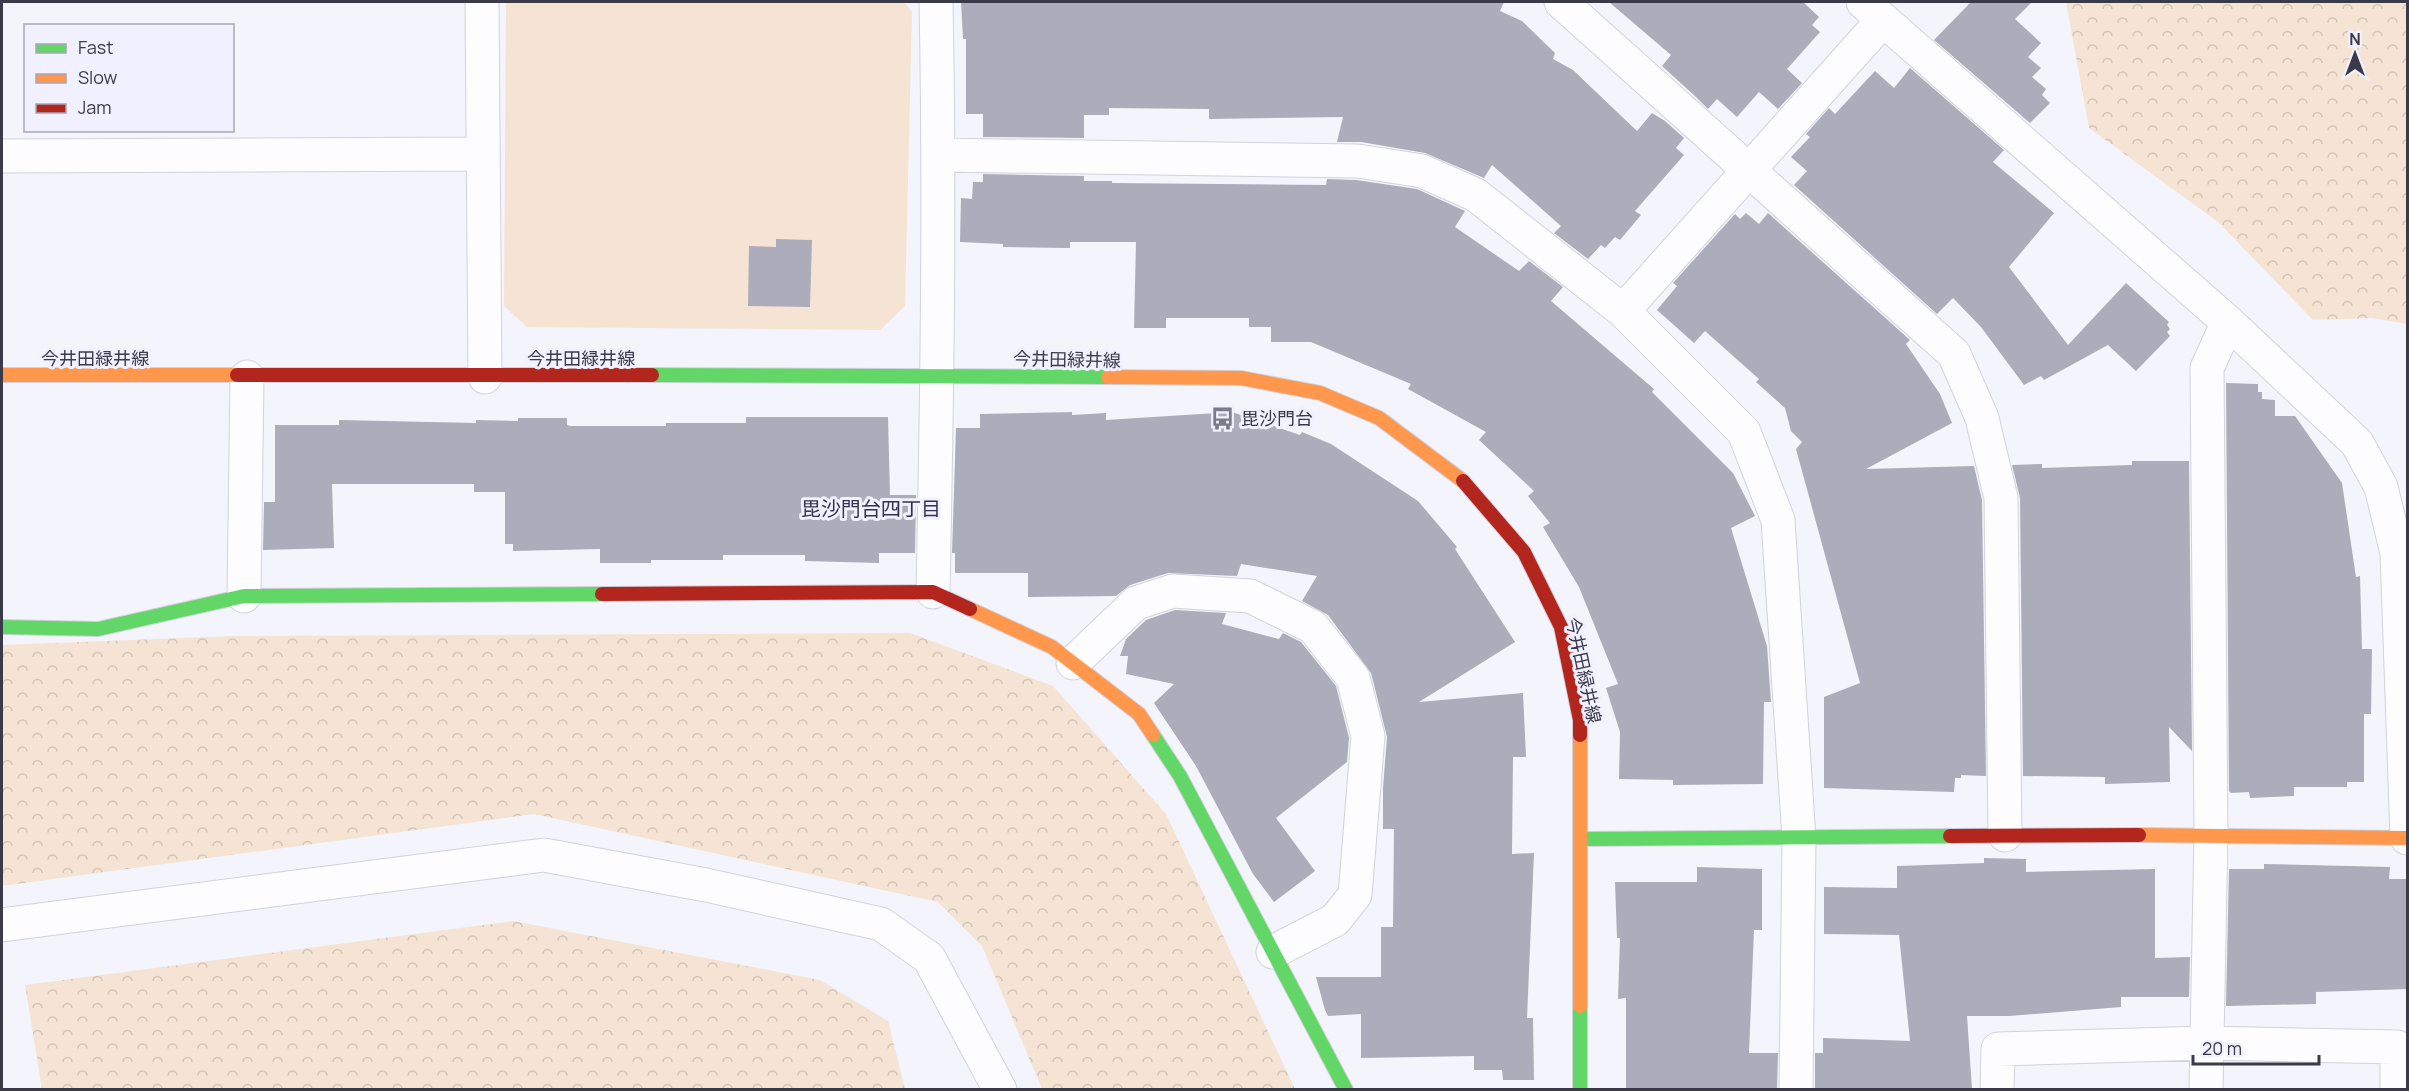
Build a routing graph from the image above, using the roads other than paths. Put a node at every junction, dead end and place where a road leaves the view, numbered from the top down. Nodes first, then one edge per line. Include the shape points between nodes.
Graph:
1 (482, 2) edge
2 (936, 2) edge
3 (1561, 2) edge
4 (1873, 11) edge
5 (482, 154) junction
6 (939, 155) junction
7 (2, 156) edge
8 (1749, 169) junction
9 (1623, 311) junction
10 (2228, 322) junction
11 (2, 375) edge
12 (938, 375) junction
13 (247, 377) junction
14 (485, 377) junction
15 (933, 592) junction
16 (244, 596) junction
17 (2, 627) edge
18 (1073, 663) junction
19 (2211, 834) junction
20 (2005, 835) junction
21 (2407, 838) edge
22 (1581, 839) junction
23 (1799, 839) junction
24 (2, 925) edge
25 (1273, 952) junction
26 (2206, 1043) junction
27 (1000, 1089) edge
28 (1346, 1089) edge
29 (1580, 1089) edge
30 (1796, 1089) edge
31 (1998, 1089) edge
32 (2206, 1089) edge
33 (2397, 1089) edge

1 - 5 street
2 - 6 street
3 - 8 street
4 - 8 street
4 - 10 street
5 - 7 street
5 - 14 street
6 - 9 street via 1358,161 1422,171 1476,195
6 - 12 street
8 - 9 street
8 - 20 street via 1954,354 1982,418 2001,498
9 - 23 street via 1744,432 1778,520
10 - 19 street via 2206,368
10 - 21 street via 2357,443 2380,487 2397,554
11 - 13 street, 今井田緑井線
12 - 14 street, 今井田緑井線
12 - 15 street
12 - 22 street, 今井田緑井線 via 1241,378 1320,393 1379,418 1458,475 1524,552 1561,627 1580,720
13 - 14 street, 今井田緑井線
13 - 16 street
15 - 16 street
15 - 18 street via 1052,647
16 - 17 street via 98,629
18 - 25 street via 1139,714 1180,776
18 - 25 street via 1136,603 1173,591 1250,596 1313,627 1353,678 1368,736 1356,895 1335,920
19 - 20 street
19 - 21 street
19 - 26 street
20 - 23 street
22 - 23 street
22 - 29 street, 今井田緑井線
23 - 30 street
24 - 27 street via 544,855 706,885 881,924 928,958
25 - 28 street
26 - 31 street via 1998,1049
26 - 32 street
26 - 33 street via 2397,1047

